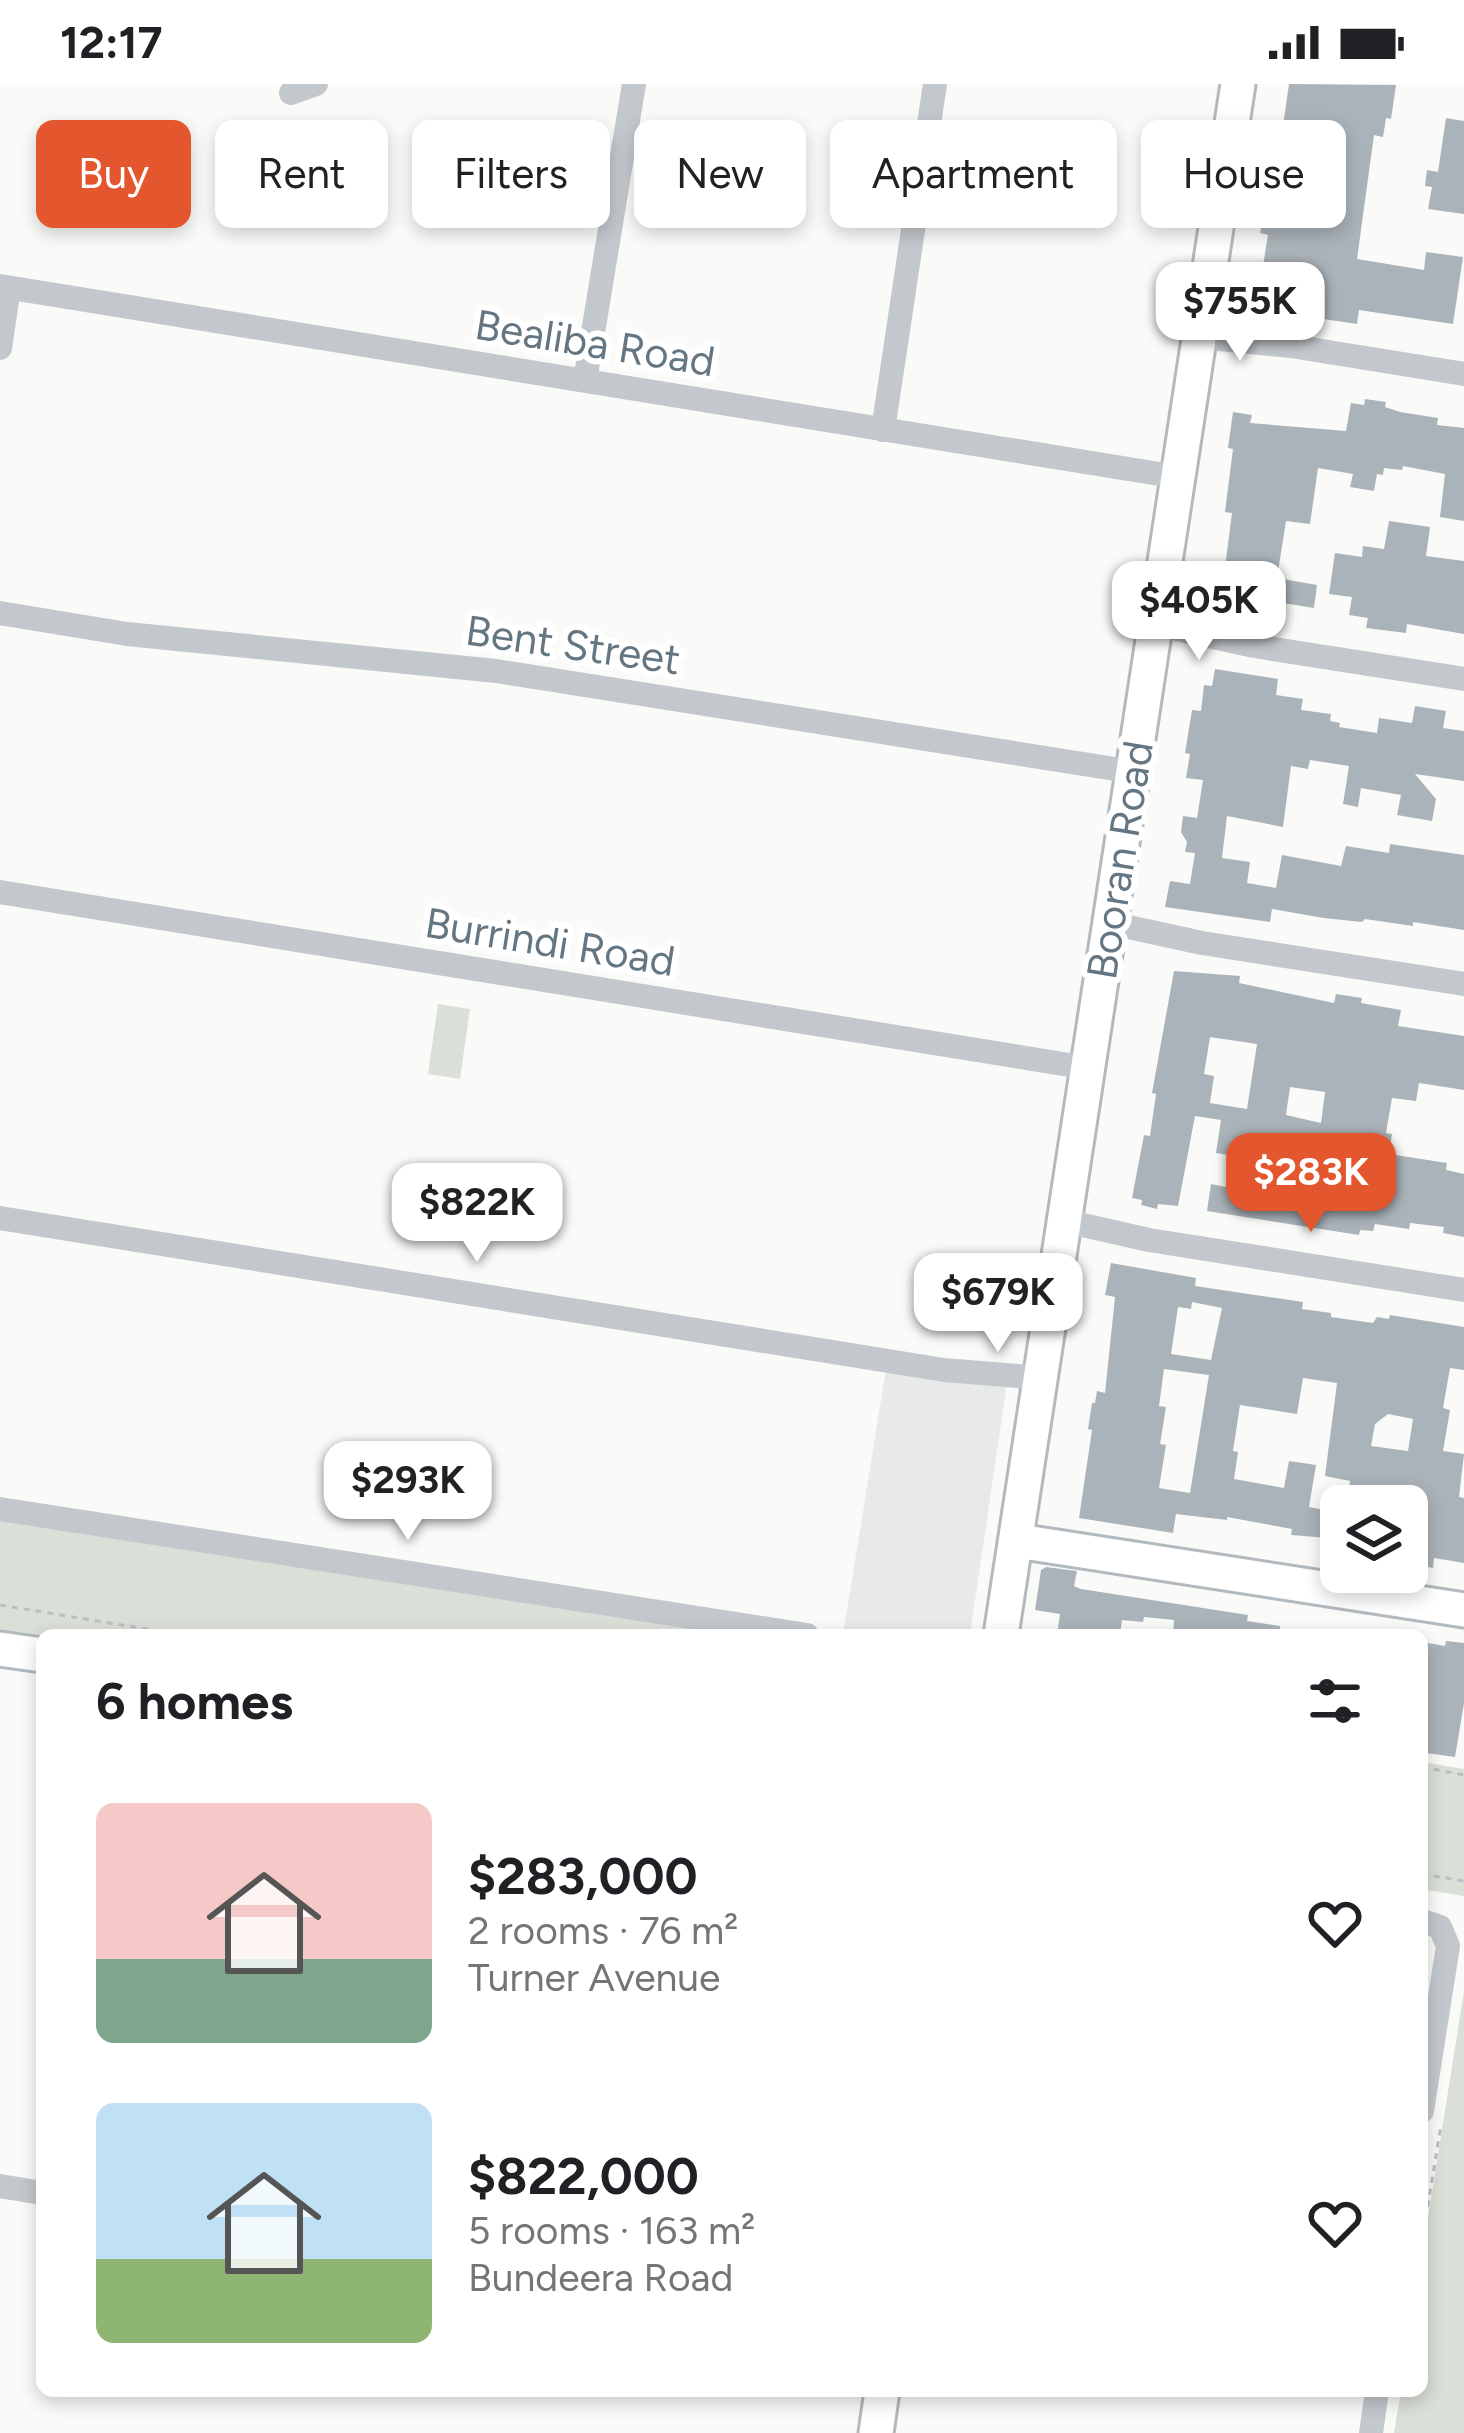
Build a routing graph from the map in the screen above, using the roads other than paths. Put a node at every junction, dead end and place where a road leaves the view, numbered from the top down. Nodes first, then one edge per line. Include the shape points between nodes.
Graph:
1 (316, 84) edge
2 (634, 84) edge
3 (935, 84) edge
4 (1238, 84) edge
5 (291, 93) dead end
6 (5, 287) edge
7 (1200, 331) junction
8 (0, 348) edge
9 (1464, 374) edge
10 (586, 381) junction
11 (883, 430) junction
12 (1178, 477) junction
13 (0, 613) edge
14 (1155, 630) junction
15 (1464, 679) edge
16 (1133, 772) junction
17 (0, 892) edge
18 (1110, 930) junction
19 (1464, 984) edge
20 (1088, 1068) junction
21 (0, 1218) edge
22 (1064, 1228) junction
23 (1464, 1290) edge
24 (1041, 1386) junction
25 (0, 1509) edge
26 (1018, 1541) junction
27 (1464, 1610) edge
28 (769, 1629) edge
29 (1002, 1629) edge
30 (0, 1649) edge
31 (36, 1654) edge
32 (1428, 1923) edge
33 (1428, 2073) edge
34 (0, 2186) edge
35 (36, 2191) edge
36 (882, 2397) edge
37 (1376, 2397) edge
38 (882, 2432) edge
39 (1371, 2433) edge

1 - 5 street
2 - 10 street
3 - 11 street
4 - 7 street, Booran Road
6 - 8 street
6 - 10 street, Bealiba Road
7 - 9 street
7 - 12 street, Booran Road
10 - 11 street, Bealiba Road
11 - 12 street, Bealiba Road
12 - 14 street, Booran Road
13 - 16 street, Bent Street via 127,634 496,671
14 - 15 street
14 - 16 street, Booran Road
16 - 18 street, Booran Road
17 - 20 street, Burrindi Road
18 - 19 street
18 - 20 street, Booran Road
20 - 22 street, Booran Road
21 - 24 street
22 - 23 street
22 - 24 street, Booran Road
24 - 26 street, Booran Road
25 - 28 street
26 - 27 street
26 - 29 street, Booran Road
30 - 31 street
32 - 33 street via 1441,1927 1448,1946
34 - 35 street
36 - 38 street
37 - 39 street

